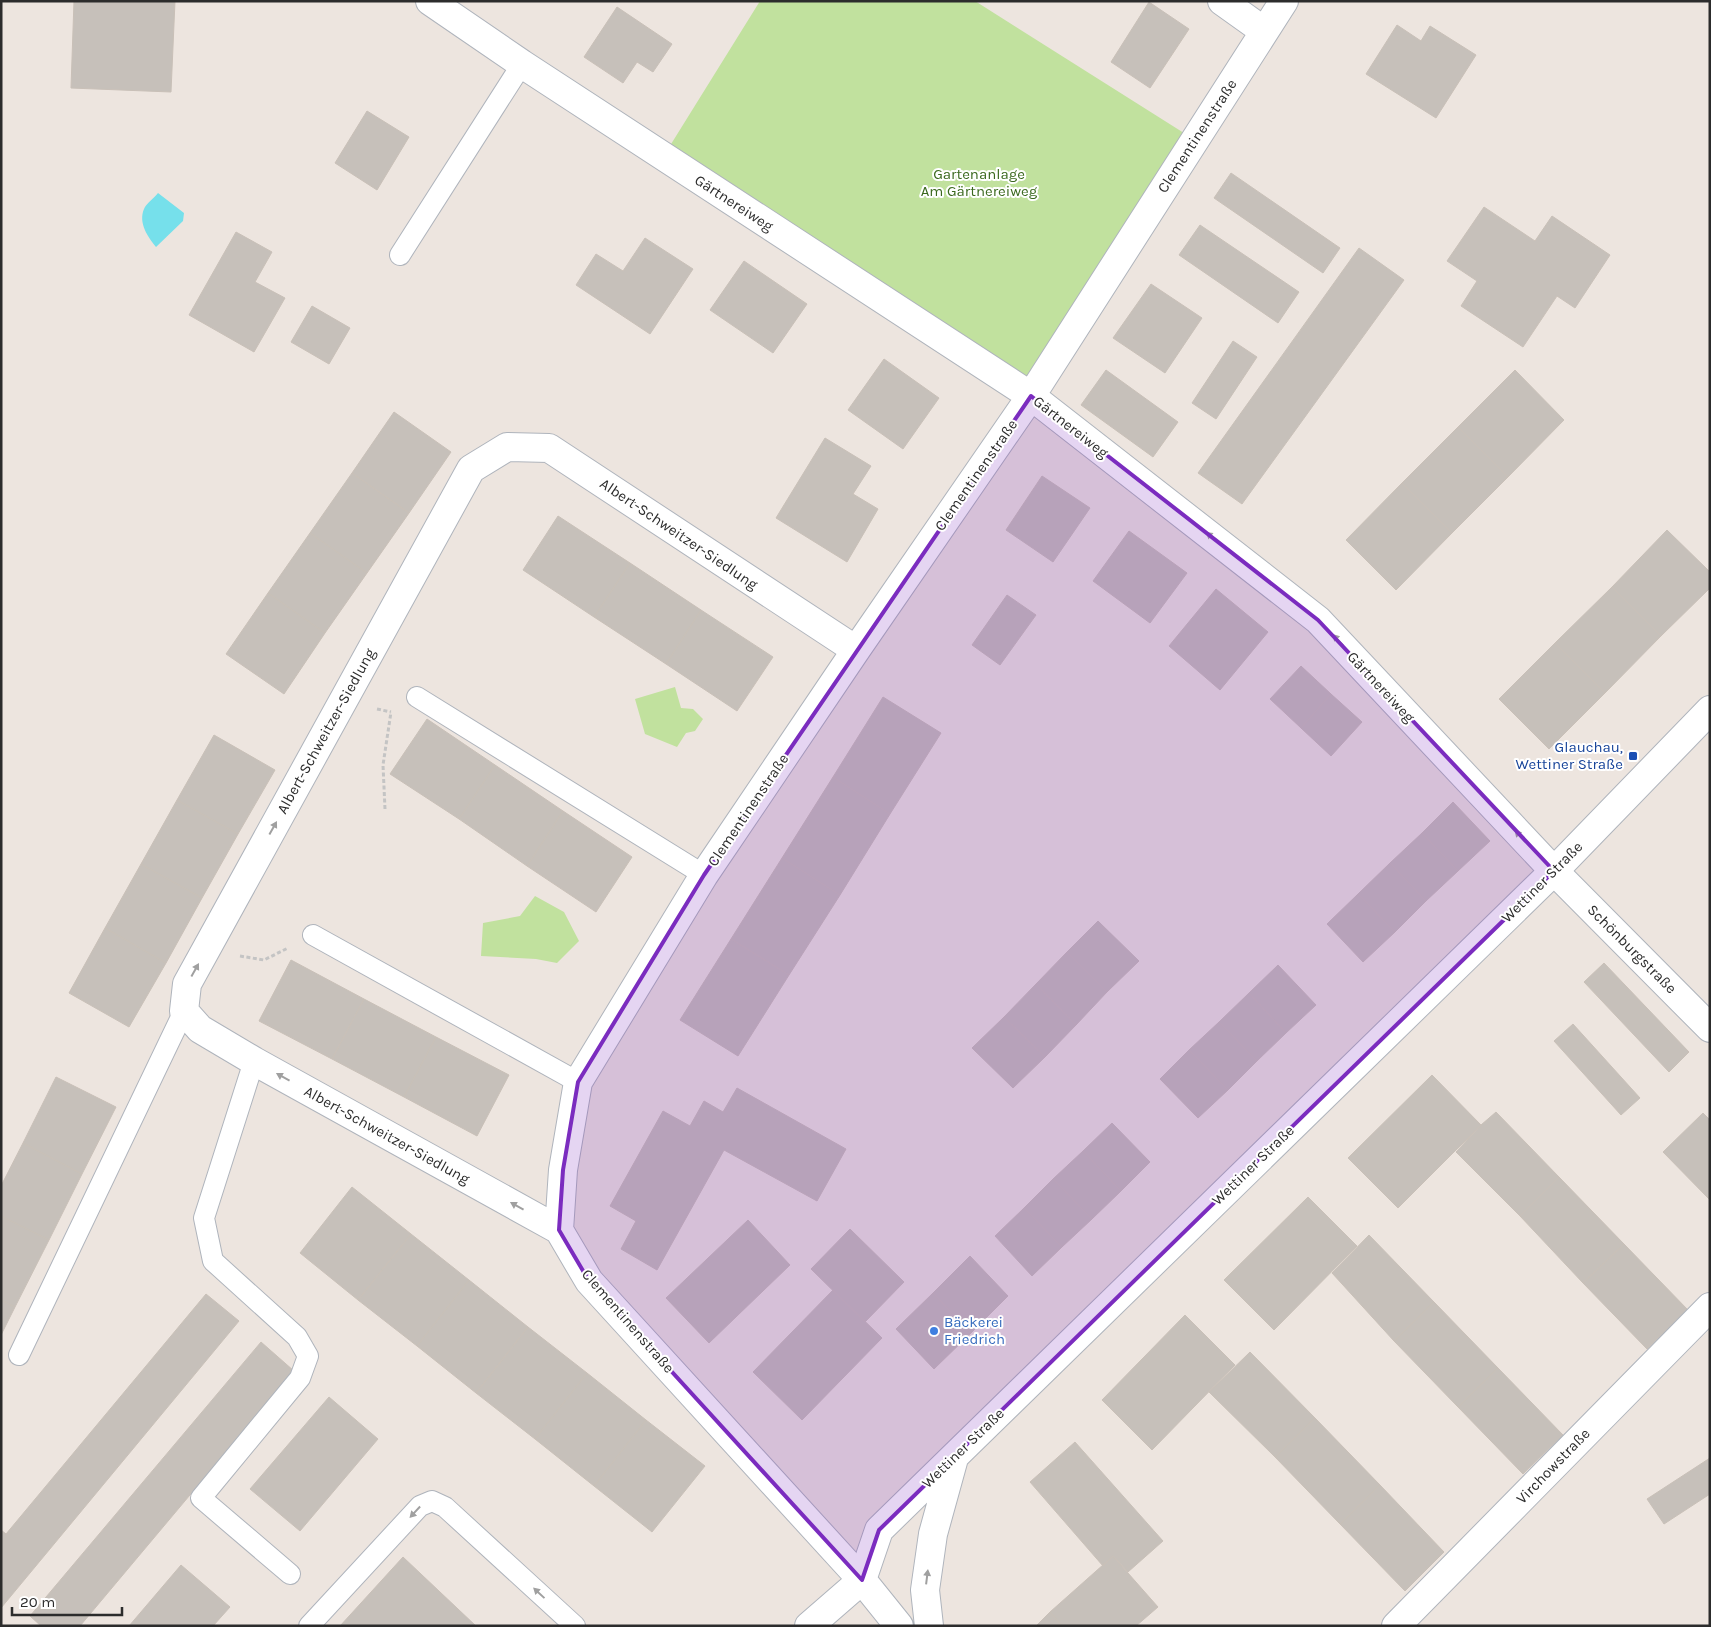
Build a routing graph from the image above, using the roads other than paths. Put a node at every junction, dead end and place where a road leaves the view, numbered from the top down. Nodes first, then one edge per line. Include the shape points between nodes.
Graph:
1 (430, 1) edge
2 (1222, 1) edge
3 (1284, 1) edge
4 (1264, 31) junction
5 (522, 64) junction
6 (400, 255) dead end
7 (1031, 396) junction
8 (856, 650) junction
9 (418, 697) dead end
10 (1710, 710) edge
11 (1554, 871) junction
12 (704, 875) junction
13 (313, 935) road end
14 (184, 1011) junction
15 (1710, 1028) edge
16 (254, 1061) junction
17 (578, 1082) junction
18 (559, 1230) junction
19 (1710, 1307) edge
20 (20, 1355) dead end
21 (954, 1458) junction
22 (290, 1574) dead end
23 (862, 1580) junction
24 (309, 1626) edge
25 (575, 1626) edge
26 (809, 1626) edge
27 (900, 1626) edge
28 (929, 1626) edge
29 (1396, 1626) edge

1 - 5 street, Gärtnereiweg
2 - 4 street
3 - 4 street, Clementinenstraße
4 - 7 street, Clementinenstraße
5 - 6 lane
5 - 7 street, Gärtnereiweg
7 - 8 street, Clementinenstraße
11 -> 7 street, Gärtnereiweg via 1318,620
8 - 12 street, Clementinenstraße
14 -> 8 street, Albert-Schweitzer-Siedlung via 187,984 471,470 507,447 549,448
9 - 12 lane
10 - 11 street, Wettiner Straße
11 - 15 street, Schönburgstraße
11 - 21 street, Wettiner Straße
12 - 17 street, Clementinenstraße
13 - 17 lane
14 - 16 street, Albert-Schweitzer-Siedlung via 200,1029
14 - 20 lane
18 -> 16 street, Albert-Schweitzer-Siedlung
16 - 22 lane via 204,1218 213,1261 297,1337 308,1356 300,1378 201,1498
17 - 18 street, Clementinenstraße via 563,1170
18 - 23 street, Clementinenstraße via 589,1281
19 - 29 street, Virchowstraße
21 - 23 street, Wettiner Straße via 879,1530
28 -> 21 street via 925,1590 932,1534
23 - 26 street
23 - 27 street, Clementinenstraße
25 -> 24 lane via 445,1506 432,1501 420,1506

